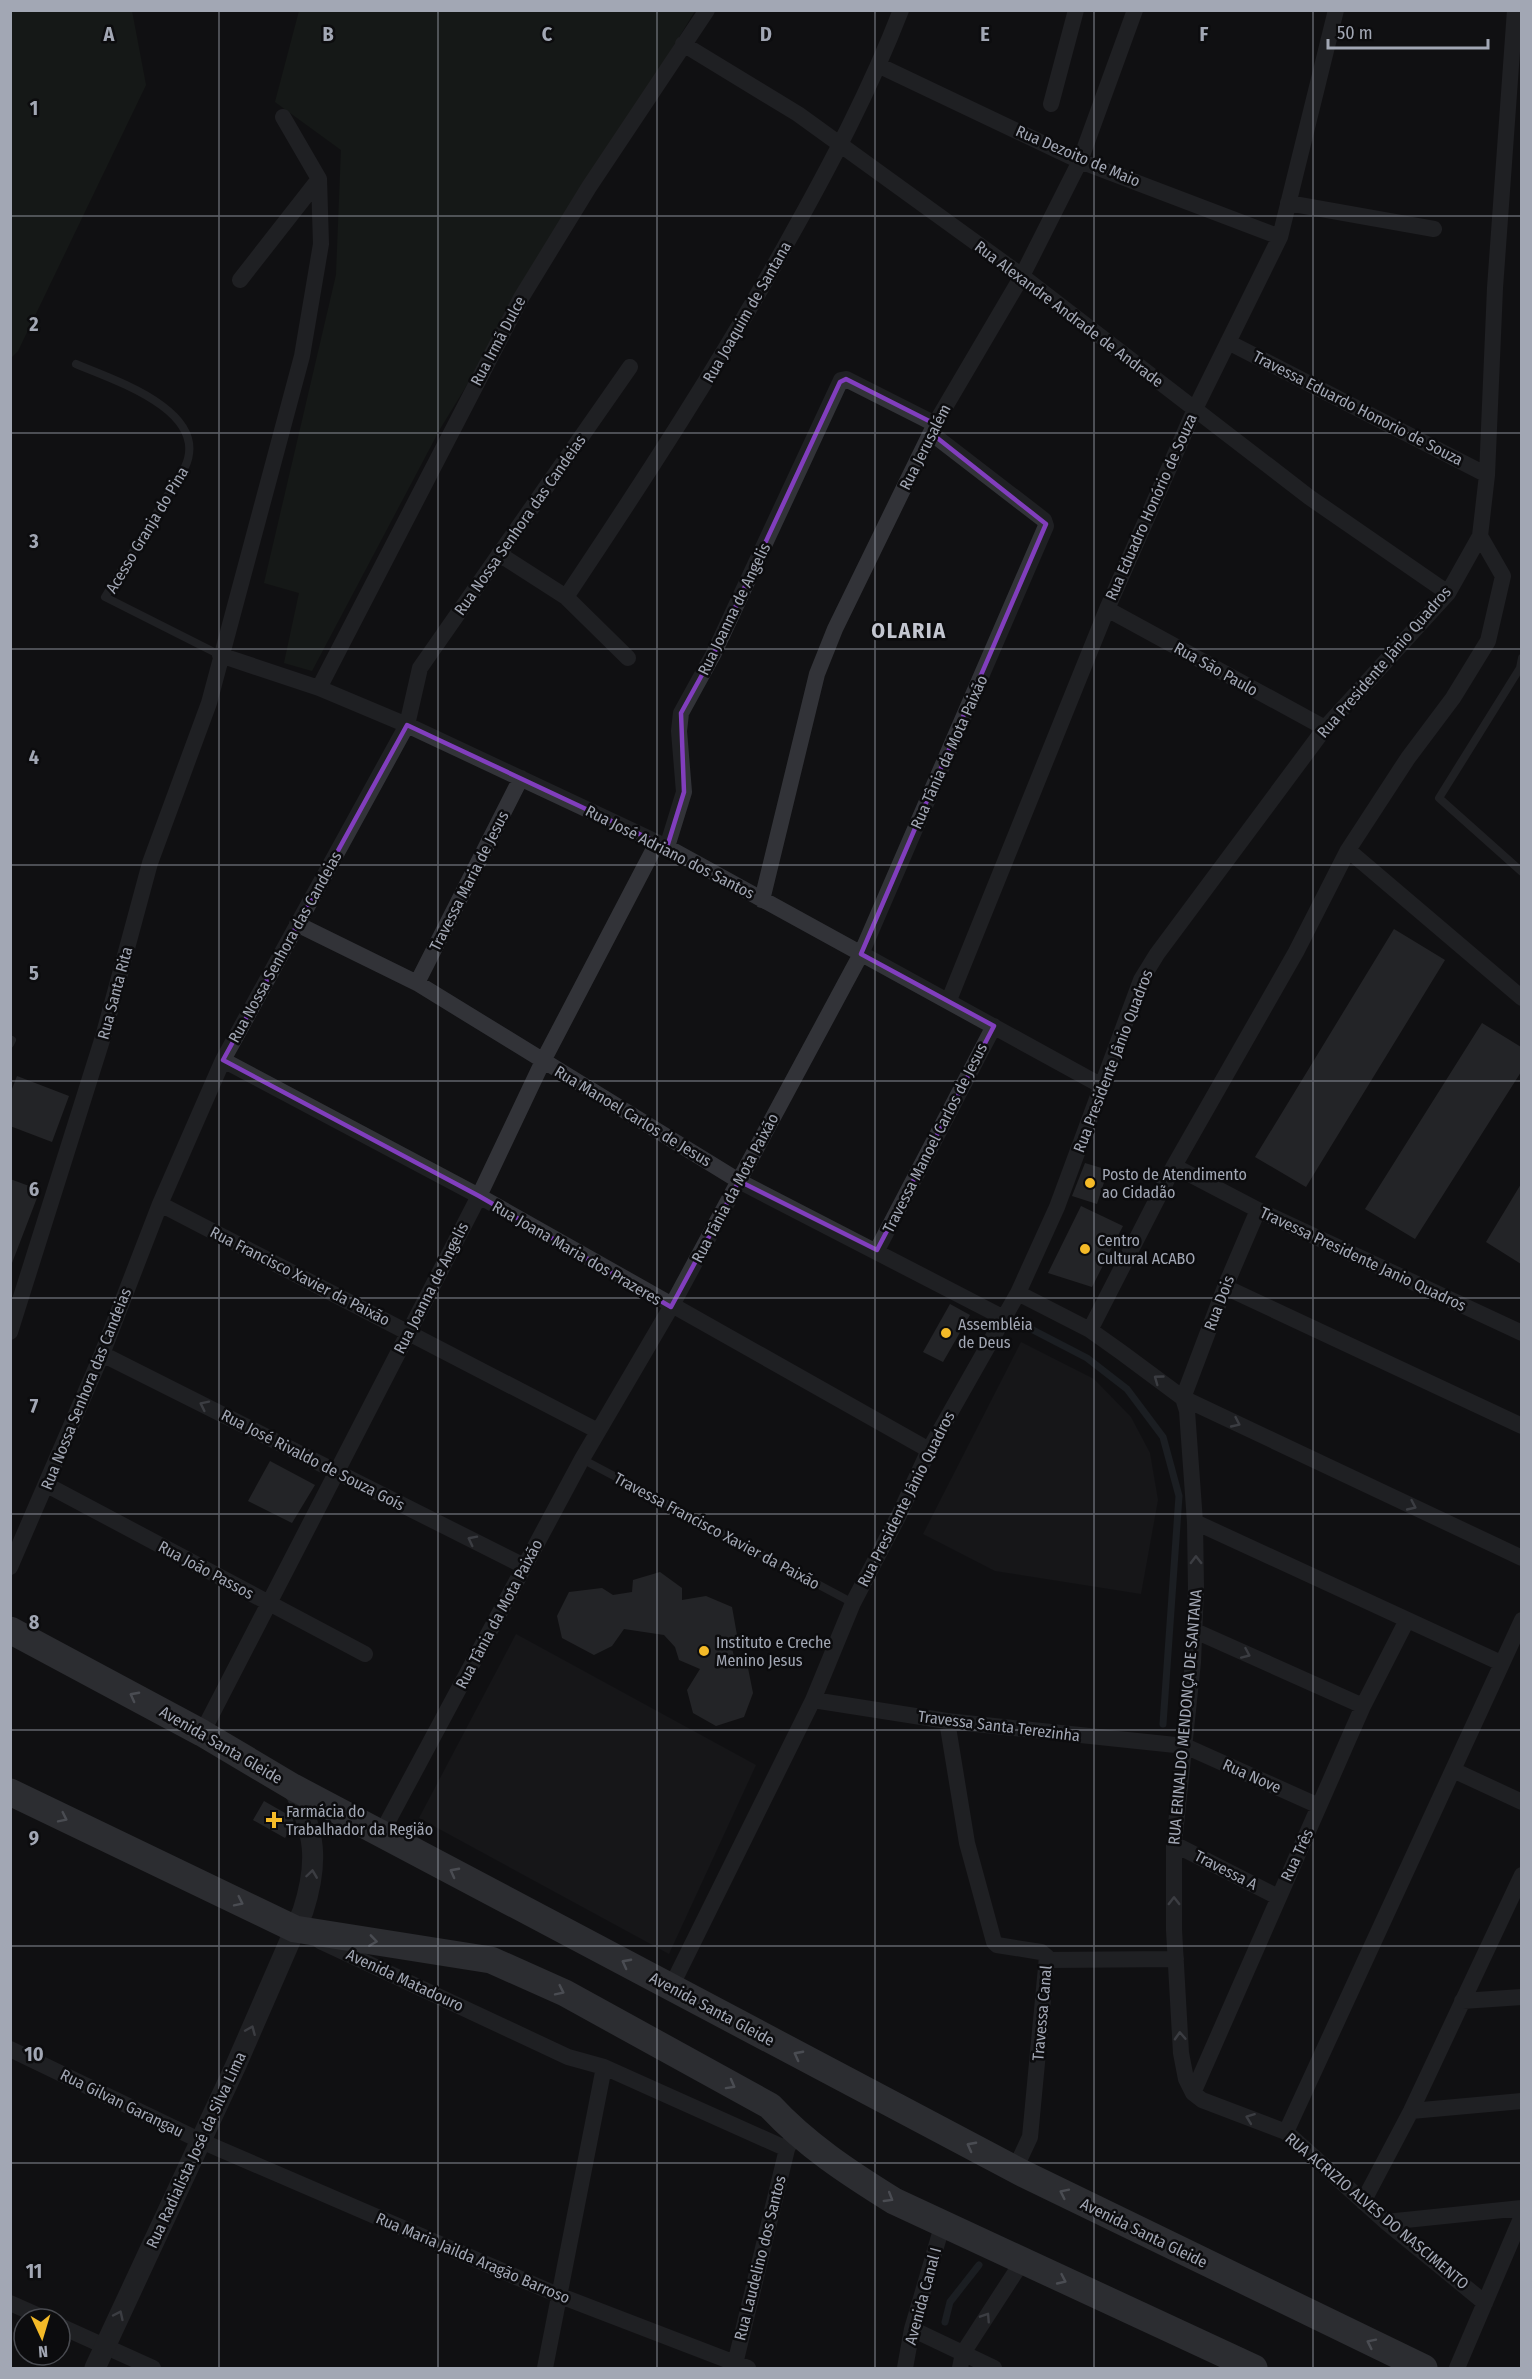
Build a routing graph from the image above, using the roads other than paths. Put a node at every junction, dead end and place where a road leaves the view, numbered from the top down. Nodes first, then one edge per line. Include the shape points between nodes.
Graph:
1 (706, 10) edge
2 (901, 10) edge
3 (1076, 10) edge
4 (1135, 10) edge
5 (1336, 10) edge
6 (1515, 10) edge
7 (683, 44) junction
8 (880, 66) junction
9 (1051, 104) dead end
10 (283, 117) dead end
11 (841, 146) junction
12 (1080, 161) junction
13 (319, 179) junction
14 (1288, 203) junction
15 (1434, 229) dead end
16 (1280, 237) junction
17 (1022, 276) junction
18 (240, 280) dead end
19 (1228, 342) junction
20 (76, 364) dead end
21 (630, 367) dead end
22 (1195, 409) junction
23 (933, 429) junction
24 (1487, 475) junction
25 (1480, 536) junction
26 (499, 555) junction
27 (1448, 593) junction
28 (566, 597) junction
29 (1107, 609) junction
30 (220, 655) junction
31 (628, 658) dead end
32 (1521, 658) edge
33 (1521, 668) edge
34 (319, 688) junction
35 (407, 725) junction
36 (1326, 728) junction
37 (520, 778) junction
38 (662, 845) junction
39 (1348, 850) junction
40 (1521, 872) edge
41 (762, 900) junction
42 (297, 924) junction
43 (861, 954) junction
44 (417, 983) junction
45 (1521, 998) edge
46 (950, 1000) junction
47 (994, 1026) junction
48 (223, 1060) junction
49 (543, 1061) junction
50 (1102, 1086) junction
51 (1173, 1166) junction
52 (739, 1181) junction
53 (478, 1196) junction
54 (160, 1204) junction
55 (1258, 1210) junction
56 (877, 1250) junction
57 (1225, 1287) junction
58 (1018, 1293) junction
59 (671, 1307) junction
60 (1004, 1318) junction
61 (1090, 1330) junction
62 (10, 1332) edge
63 (408, 1332) junction
64 (1521, 1333) edge
65 (102, 1354) junction
66 (1183, 1398) junction
67 (1521, 1426) edge
68 (598, 1431) junction
69 (929, 1450) junction
70 (582, 1459) junction
71 (338, 1472) junction
72 (47, 1485) junction
73 (1195, 1522) junction
74 (1521, 1558) edge
75 (524, 1566) junction
76 (10, 1567) edge
77 (853, 1603) junction
78 (268, 1604) junction
79 (1407, 1620) junction
80 (1521, 1620) edge
81 (10, 1630) edge
82 (1192, 1630) junction
83 (365, 1654) dead end
84 (1501, 1662) junction
85 (813, 1700) junction
86 (1363, 1706) junction
87 (947, 1721) junction
88 (202, 1733) junction
89 (1185, 1746) junction
90 (1453, 1770) junction
91 (293, 1787) junction
92 (10, 1792) edge
93 (1521, 1802) edge
94 (1319, 1806) junction
95 (381, 1834) junction
96 (1174, 1844) junction
97 (1521, 1875) edge
98 (1517, 1894) edge
99 (1278, 1897) junction
100 (295, 1929) junction
101 (1176, 1959) junction
102 (1047, 1960) junction
103 (671, 1987) junction
104 (1521, 1997) edge
105 (1462, 2001) junction
106 (10, 2049) edge
107 (604, 2067) junction
108 (1192, 2093) junction
109 (1521, 2102) edge
110 (1411, 2111) junction
111 (1286, 2132) junction
112 (791, 2140) junction
113 (201, 2141) junction
114 (1015, 2169) junction
115 (1363, 2202) junction
116 (1521, 2208) edge
117 (1521, 2216) edge
118 (1386, 2222) junction
119 (943, 2223) junction
120 (1023, 2262) junction
121 (558, 2295) junction
122 (1485, 2303) junction
123 (912, 2329) junction
124 (72, 2331) edge
125 (105, 2346) junction
126 (961, 2361) edge
127 (739, 2367) edge
128 (95, 2368) edge
129 (153, 2368) edge
130 (545, 2368) edge
131 (905, 2368) edge
132 (994, 2368) edge
133 (1254, 2368) edge
134 (1424, 2368) edge
135 (1457, 2368) edge

1 - 7 street, Rua Irmã Dulce
2 - 8 street, Rua Joaquim de Santana
3 - 9 street
4 - 12 street, Rua Jerusalém
5 - 14 street, Rua Eduadro Honório de Souza
6 - 24 street, Rua Presidente Jânio Quadros via 1495,288
7 - 11 street, Rua Alexandre Andrade de Andrade via 798,114
7 - 34 street, Rua Irmã Dulce via 521,298
8 - 11 street, Rua Joaquim de Santana
8 - 12 street, Rua Dezoito de Maio
10 - 13 street
11 - 17 street, Rua Alexandre Andrade de Andrade
11 - 28 street, Rua Joaquim de Santana via 708,381
12 - 16 street, Rua Dezoito de Maio
12 - 17 street, Rua Jerusalém
13 - 18 street
13 - 30 street via 321,244 307,332
14 - 15 street
14 - 16 street, Rua Eduadro Honório de Souza
16 - 19 street, Rua Eduadro Honório de Souza
17 - 22 street, Rua Alexandre Andrade de Andrade
17 - 23 street, Rua Jerusalém
19 - 22 street, Rua Eduadro Honório de Souza
19 - 24 street, Travessa Eduardo Honorio de Souza
20 - 30 lane, Acesso Granja do Pina via 162,405 180,421 190,440 185,466 105,597
21 - 26 street, Rua Nossa Senhora das Candeias
22 - 27 street, Rua Alexandre Andrade de Andrade via 1318,504
22 - 29 street, Rua Eduadro Honório de Souza
23 - 38 street, Rua Joanna de Angelis via 842,379 714,653 681,713 684,792
23 - 41 street, Rua Jerusalém via 817,674
23 - 43 street, Rua Tânia da Mota Paixão via 1046,523
24 - 25 street, Rua Presidente Jânio Quadros
25 - 27 street, Rua Presidente Jânio Quadros
25 - 39 street via 1503,576 1488,641 1454,698 1408,758
26 - 28 street
26 - 35 street, Rua Nossa Senhora das Candeias via 420,668
27 - 36 street, Rua Presidente Jânio Quadros
28 - 31 street
29 - 36 street, Rua São Paulo
29 - 46 street, Rua Eduadro Honório de Souza
30 - 34 street, Rua José Adriano dos Santos
30 - 62 street, Rua Santa Rita via 209,703 150,863 103,1038
32 - 33 lane
33 - 40 lane via 1438,798
34 - 35 street, Rua José Adriano dos Santos
35 - 37 street, Rua José Adriano dos Santos
35 - 42 street, Rua Nossa Senhora das Candeias
36 - 50 street, Rua Presidente Jânio Quadros via 1148,967
37 - 38 street, Rua José Adriano dos Santos
37 - 44 street, Travessa Maria de Jesus
38 - 41 street, Rua José Adriano dos Santos
38 - 49 street, Rua Joanna de Angelis
39 - 45 street
39 - 51 street via 1296,952
41 - 43 street, Rua José Adriano dos Santos
42 - 44 street, Rua Manoel Carlos de Jesus
42 - 48 street, Rua Nossa Senhora das Candeias
43 - 46 street, Rua José Adriano dos Santos
43 - 52 street, Rua Tânia da Mota Paixão
44 - 49 street, Rua Manoel Carlos de Jesus
46 - 47 street, Rua José Adriano dos Santos
47 - 50 street, Rua José Adriano dos Santos
47 - 56 street, Travessa Manoel Carlos de Jesus
48 - 53 street, Rua Joana Maria dos Prazeres
48 - 54 street, Rua Nossa Senhora das Candeias
49 - 52 street, Rua Manoel Carlos de Jesus
49 - 53 street, Rua Joanna de Angelis
50 - 58 street, Rua Presidente Jânio Quadros via 1057,1207
51 - 55 street, Travessa Presidente Janio Quadros
51 - 61 street
52 - 56 street, Rua Manoel Carlos de Jesus
52 - 59 street, Rua Tânia da Mota Paixão
53 - 59 street, Rua Joana Maria dos Prazeres
53 - 63 street, Rua Joanna de Angelis
54 - 63 street, Rua Francisco Xavier da Paixão
54 - 65 street, Rua Nossa Senhora das Candeias
55 - 57 street, Rua Dois
55 - 64 street, Travessa Presidente Janio Quadros
56 - 60 street, Rua Manoel Carlos de Jesus
57 - 66 street, Rua Dois
57 - 67 street
58 - 60 street, Rua Presidente Jânio Quadros
58 - 61 street
59 - 68 street, Rua Tânia da Mota Paixão
59 - 69 street, Rua Joana Maria dos Prazeres
60 - 69 street, Rua Presidente Jânio Quadros
66 -> 61 street
63 - 68 street, Rua Francisco Xavier da Paixão
63 - 71 street, Rua Joanna de Angelis
71 -> 65 street, Rua José Rivaldo de Souza Goís
65 - 72 street, Rua Nossa Senhora das Candeias
66 - 73 street, RUA ERINALDO MENDONÇA DE SANTANA
66 -> 74 street
68 - 70 street, Rua Tânia da Mota Paixão
69 - 77 street, Rua Presidente Jânio Quadros
70 - 75 street, Rua Tânia da Mota Paixão
70 - 77 lane, Travessa Francisco Xavier da Paixão
75 -> 71 street, Rua José Rivaldo de Souza Goís
71 - 78 street, Rua Joanna de Angelis
72 - 76 street, Rua Nossa Senhora das Candeias
72 - 78 street, Rua João Passos
73 - 79 street
82 -> 73 street, RUA ERINALDO MENDONÇA DE SANTANA
75 - 95 street, Rua Tânia da Mota Paixão
77 - 85 street, Rua Presidente Jânio Quadros
78 - 83 street, Rua João Passos
78 - 88 street, Rua Joanna de Angelis
79 - 84 street
79 - 86 street, Rua Três
80 - 84 street
88 -> 81 main road, Avenida Santa Gleide
82 -> 86 street
82 - 89 street, RUA ERINALDO MENDONÇA DE SANTANA
84 - 90 street
85 - 87 street, Travessa Santa Terezinha
85 - 103 street, Rua Presidente Jânio Quadros
86 - 94 street, Rua Três
87 - 89 street, Travessa Santa Terezinha
87 - 102 street, Travessa Canal via 967,1842 994,1942 1044,1953
88 - 91 main road, Avenida Santa Gleide
89 - 94 street, Rua Nove
89 - 96 street, RUA ERINALDO MENDONÇA DE SANTANA
90 - 93 street
90 - 111 street
91 - 95 main road, Avenida Santa Gleide
100 -> 91 street, Rua Radialista José da Silva Lima via 314,1864 310,1829
92 -> 100 main road, Avenida Matadouro
94 - 99 street, Rua Três
103 -> 95 main road, Avenida Santa Gleide
96 - 99 street, Travessa A
101 -> 96 street, RUA ERINALDO MENDONÇA DE SANTANA
97 - 98 street
98 - 105 street
99 - 108 street, Rua Três
100 - 107 street, Avenida Matadouro via 568,2057
100 -> 112 main road via 491,1960 565,1993 770,2106
113 -> 100 street, Rua Radialista José da Silva Lima
101 - 102 street
108 -> 101 street via 1180,2053
102 - 114 street, Travessa Canal via 1030,2137
114 -> 103 main road, Avenida Santa Gleide
104 - 105 street
105 - 110 street
106 - 113 street, Rua Gilvan Garangau
107 - 112 street, Avenida Matadouro
107 - 121 street
111 -> 108 street, RUA ACRIZIO ALVES DO NASCIMENTO
109 - 110 street
110 - 115 street
111 - 115 street, RUA ACRIZIO ALVES DO NASCIMENTO
112 -> 119 main road via 894,2201
112 - 127 street, Rua Laudelino dos Santos
113 - 121 street, Rua Maria Jailda Aragão Barroso
125 -> 113 street, Rua Radialista José da Silva Lima
134 -> 114 main road, Avenida Santa Gleide
115 - 118 street, RUA ACRIZIO ALVES DO NASCIMENTO
116 - 118 street
117 - 122 street
118 - 122 street, RUA ACRIZIO ALVES DO NASCIMENTO
119 - 120 main road
119 - 123 street, Avenida Canal I
126 -> 120 street
120 -> 133 main road
121 - 127 street, Rua Maria Jailda Aragão Barroso
121 - 130 street
122 - 135 street
123 - 126 street
123 - 131 street, Avenida Canal I
124 - 125 street
125 - 128 street, Rua Radialista José da Silva Lima
125 - 129 street
126 - 132 street

